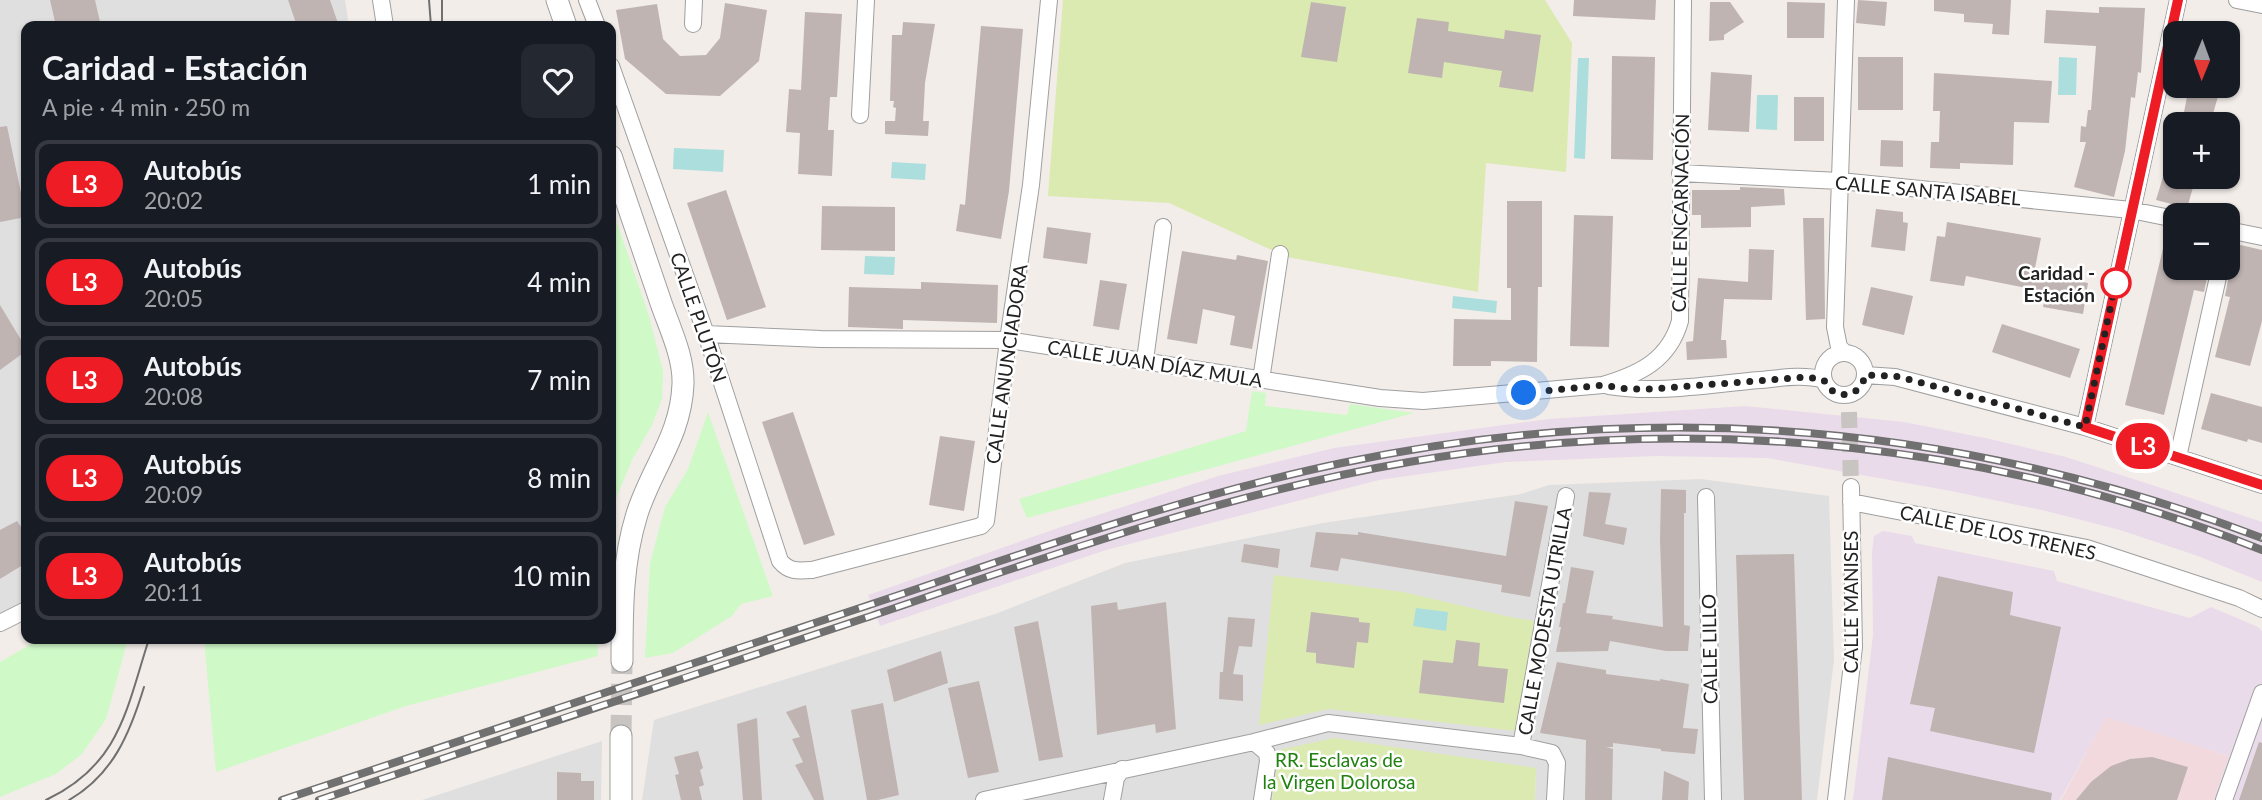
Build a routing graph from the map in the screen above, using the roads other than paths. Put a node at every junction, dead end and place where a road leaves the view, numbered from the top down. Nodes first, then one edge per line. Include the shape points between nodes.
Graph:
1 (381, 0) edge
2 (557, 0) edge
3 (587, 0) edge
4 (694, 0) edge
5 (866, 0) edge
6 (1049, 0) edge
7 (1683, 0) edge
8 (1846, 0) edge
9 (2178, 0) edge
10 (2237, 0) edge
11 (2262, 5) edge
12 (384, 21) edge
13 (564, 21) edge
14 (595, 21) edge
15 (693, 24) dead end
16 (616, 80) edge
17 (860, 115) dead end
18 (616, 171) edge
19 (1680, 173) junction
20 (1840, 181) junction
21 (2132, 210) junction
22 (2163, 216) edge
23 (1163, 227) dead end
24 (2240, 233) edge
25 (2262, 237) edge
26 (1280, 254) dead end
27 (2217, 280) edge
28 (706, 334) junction
29 (1008, 340) junction
30 (1845, 354) junction
31 (1145, 360) junction
32 (1865, 375) junction
33 (1261, 380) junction
34 (1824, 380) junction
35 (1603, 385) junction
36 (1849, 395) junction
37 (1849, 412) tunnel mouth
38 (2085, 427) junction
39 (2178, 457) junction
40 (2262, 485) edge
41 (1851, 495) joint
42 (1566, 496) dead end
43 (1706, 497) dead end
44 (786, 568) joint
45 (2262, 609) edge
46 (21, 612) edge
47 (0, 623) edge
48 (622, 661) tunnel mouth
49 (2262, 693) edge
50 (621, 736) tunnel mouth
51 (1254, 741) junction
52 (1521, 746) junction
53 (1122, 769) junction
54 (621, 800) edge
55 (984, 800) edge
56 (1112, 800) edge
57 (1262, 800) edge
58 (1555, 800) edge
59 (1713, 800) edge
60 (1836, 800) edge
61 (2224, 800) edge

1 - 12 street
2 - 13 street
3 - 14 street
4 - 15 street
5 - 17 street
6 - 29 street, CALLE ANUNCIADORA via 1031,185
7 - 19 street, CALLE ENCARNACIÓN
8 - 20 street
9 - 21 street
10 - 11 street
16 - 28 street, CALLE PLUTÓN
18 - 48 street via 676,346 683,380 676,428 645,492 633,530 624,583
19 - 20 street, CALLE SANTA ISABEL
19 - 35 street, CALLE ENCARNACIÓN via 1680,321 1676,335 1657,360 1627,378
20 - 21 street, CALLE SANTA ISABEL
20 - 30 street via 1835,327
21 - 22 street, CALLE SANTA ISABEL
21 - 38 street
23 - 31 street
24 - 25 street
26 - 33 street
27 - 39 street
28 - 29 street, CALLE JUAN DÍAZ MULA
28 - 44 street, CALLE PLUTÓN
29 - 31 street, CALLE JUAN DÍAZ MULA
29 - 44 street, CALLE ANUNCIADORA via 986,521 812,570
30 - 32 street via 1857,358
30 - 34 street via 1832,357
31 - 33 street, CALLE JUAN DÍAZ MULA
32 - 36 street via 1861,388
32 - 38 street via 1895,376
33 - 35 street, CALLE JUAN DÍAZ MULA via 1423,401
34 - 35 street via 1797,377 1653,389
34 - 36 street via 1836,394
36 - 37 street
38 - 39 street
39 - 40 street
41 - 45 street, CALLE DE LOS TRENES via 2087,548
41 - 60 street, CALLE MANISES via 1854,647
42 - 52 street, CALLE MODESTA UTRILLA
43 - 59 street, CALLE LILLO
46 - 47 street
49 - 61 street
50 - 54 street
51 - 52 street via 1328,723
51 - 53 street
51 - 57 street via 1267,753
52 - 58 street via 1552,754 1557,763
53 - 55 street
53 - 56 street

